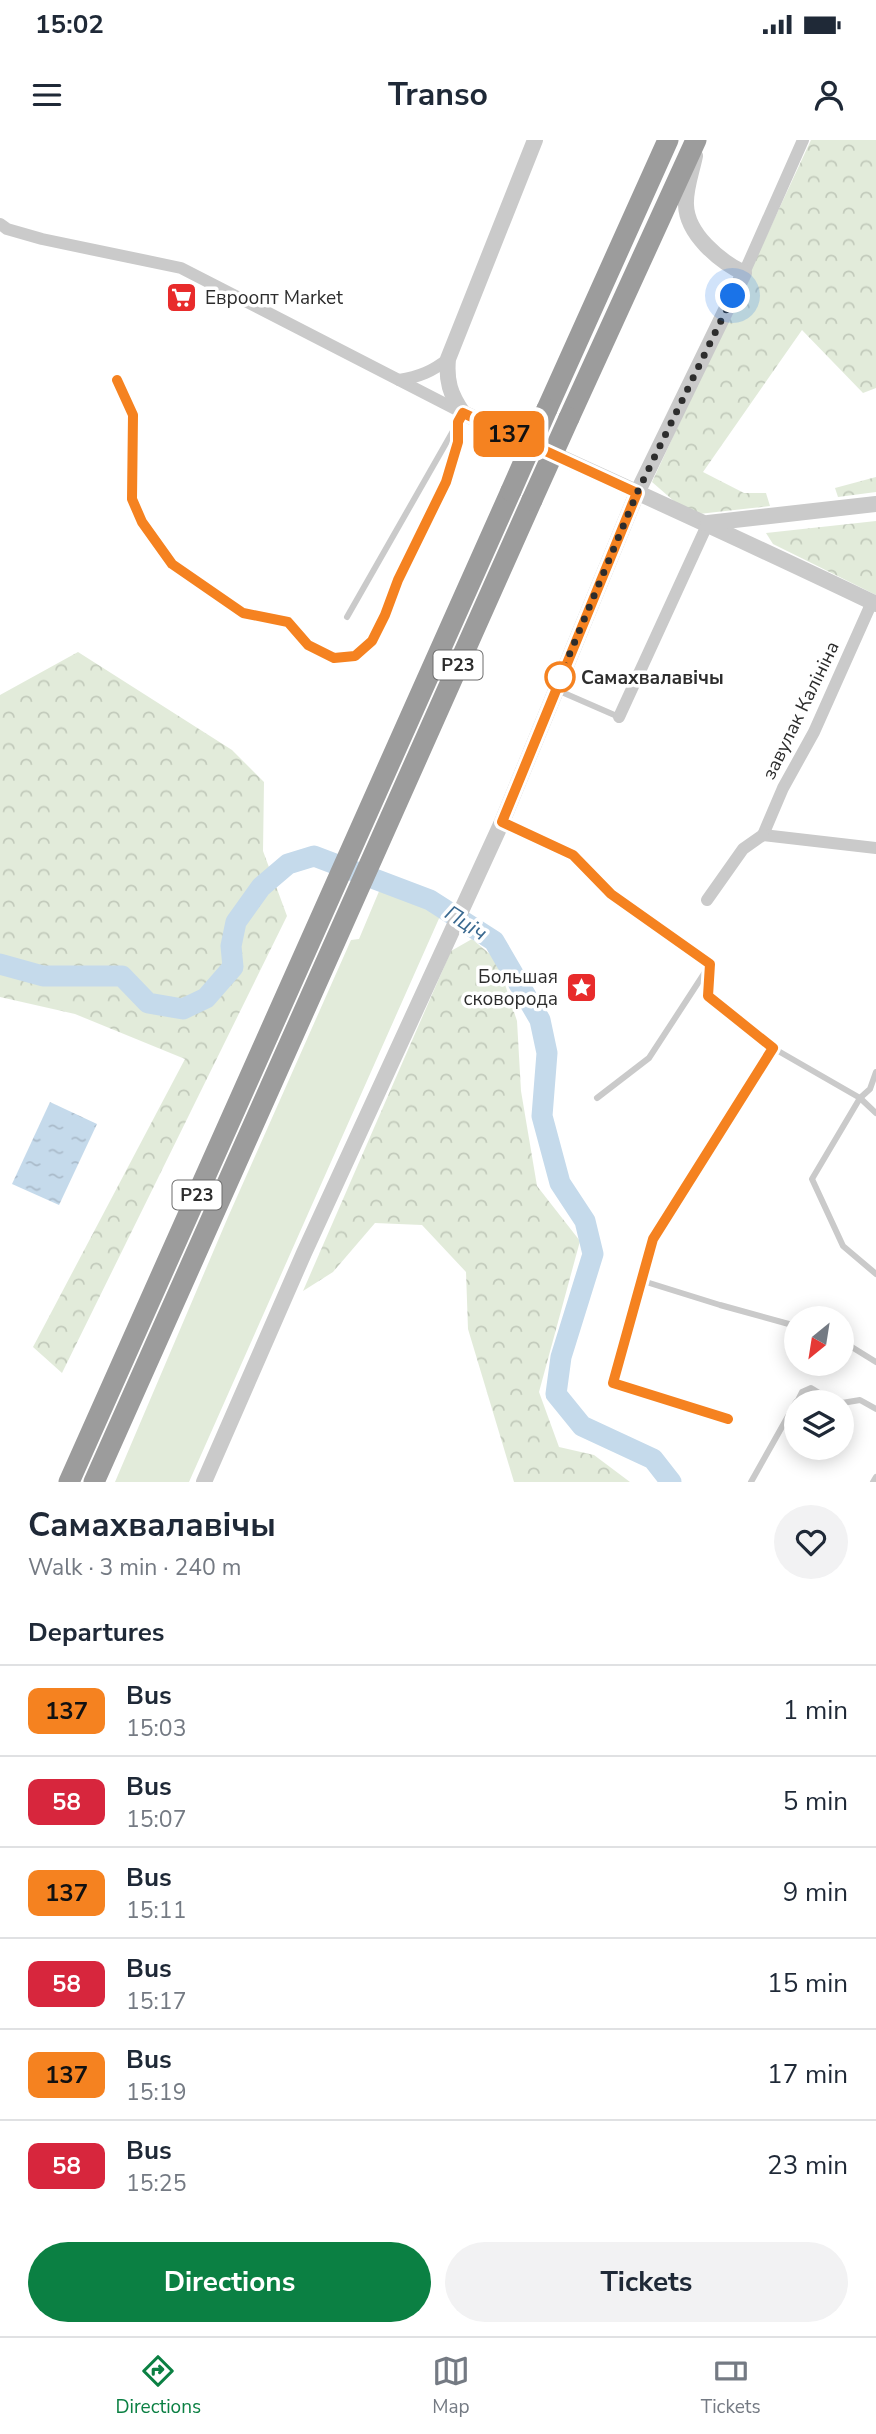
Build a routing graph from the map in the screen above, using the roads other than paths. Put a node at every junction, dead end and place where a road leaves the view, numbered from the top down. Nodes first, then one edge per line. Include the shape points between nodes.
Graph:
1 (535, 140) edge
2 (668, 140) edge
3 (697, 140) edge
4 (803, 140) edge
5 (0, 224) edge
6 (744, 273) junction
7 (448, 359) junction
8 (117, 380) dead end
9 (399, 380) junction
10 (460, 417) junction
11 (637, 493) junction
12 (876, 504) edge
13 (708, 523) junction
14 (874, 603) edge
15 (347, 617) dead end
16 (555, 690) junction
17 (620, 717) joint
18 (502, 822) junction
19 (763, 835) junction
20 (876, 848) edge
21 (707, 900) dead end
22 (335, 914) junction
23 (710, 964) junction
24 (773, 1048) junction
25 (876, 1072) edge
26 (597, 1098) dead end
27 (860, 1098) junction
28 (876, 1113) edge
29 (876, 1274) edge
30 (643, 1281) junction
31 (784, 1323) edge
32 (854, 1348) edge
33 (876, 1362) edge
34 (854, 1401) edge
35 (876, 1409) edge
36 (728, 1419) dead end
37 (784, 1423) edge
38 (876, 1477) edge
39 (69, 1482) edge
40 (94, 1482) edge
41 (204, 1482) edge
42 (751, 1482) edge
43 (873, 1482) edge

1 - 7 street
2 - 22 highway, Р23, bridge via 365,820
3 - 6 street via 685,202 687,216 705,246
3 - 22 highway, Р23, bridge via 385,830
4 - 6 street
5 - 9 street via 42,239 181,268
6 - 11 street
7 - 9 street via 433,370
7 - 10 street via 446,378
8 - 10 lane via 133,415 132,499 142,522 172,564 243,613 288,622 308,645 334,658 355,656 372,641 446,482
9 - 10 street
10 - 11 street
10 - 15 lane
11 - 13 street
11 - 16 street
12 - 13 street
13 - 14 street
13 - 17 street
14 - 19 street, завулак Калініна
16 - 17 lane
16 - 18 street
18 - 23 lane via 573,855 611,894
18 - 41 street
19 - 20 street
19 - 21 street via 743,849
22 - 39 highway, Р23
22 - 40 highway, Р23
23 - 24 lane via 708,996
23 - 26 lane via 649,1058
24 - 27 lane
24 - 30 lane via 653,1239
25 - 27 lane via 870,1089
27 - 28 lane
27 - 29 lane via 812,1179 844,1246
30 - 31 lane
30 - 36 lane via 613,1383
32 - 33 lane
34 - 35 lane
37 - 42 lane
38 - 43 lane

